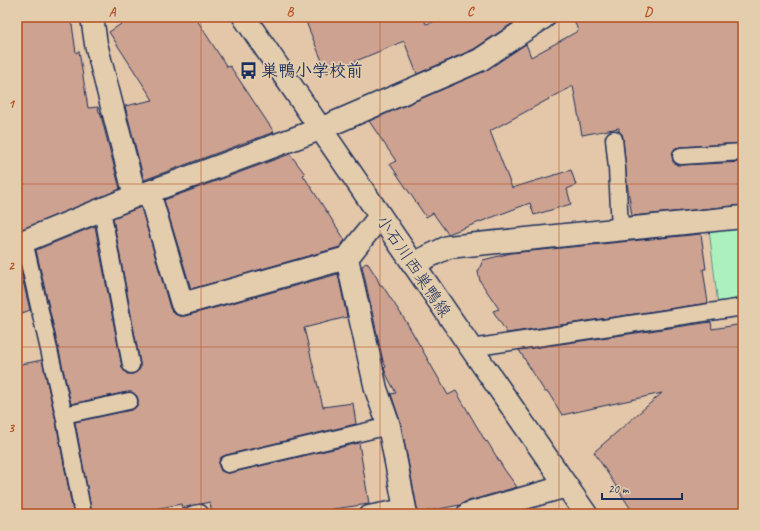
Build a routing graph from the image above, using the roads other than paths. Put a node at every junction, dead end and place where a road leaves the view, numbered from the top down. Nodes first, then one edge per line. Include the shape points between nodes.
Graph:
1 (92, 17) edge
2 (244, 17) edge
3 (533, 20) edge
4 (320, 129) junction
5 (614, 140) dead end
6 (743, 152) edge
7 (681, 156) dead end
8 (142, 194) junction
9 (102, 210) junction
10 (380, 216) junction
11 (743, 217) edge
12 (620, 230) junction
13 (21, 243) edge
14 (347, 258) junction
15 (413, 264) junction
16 (743, 307) edge
17 (471, 348) junction
18 (131, 365) dead end
19 (129, 401) dead end
20 (64, 415) junction
21 (389, 426) junction
22 (228, 464) dead end
23 (567, 486) junction
24 (405, 510) edge
25 (83, 514) edge
26 (368, 514) edge
27 (468, 514) edge
28 (586, 514) edge

1 - 8 street via 96,44
2 - 4 street, 小石川西巣鴨線
3 - 4 street via 480,60
4 - 8 street
4 - 10 street, 小石川西巣鴨線
5 - 12 lane via 618,168
6 - 7 lane
8 - 9 street
8 - 14 street via 182,304
9 - 13 street
9 - 18 lane
10 - 14 street
10 - 15 street, 小石川西巣鴨線
11 - 12 street
12 - 15 street via 448,247
13 - 20 lane
14 - 21 street via 376,388
15 - 17 street, 小石川西巣鴨線
16 - 17 lane
17 - 23 street, 小石川西巣鴨線
19 - 20 lane
20 - 25 lane
21 - 22 lane
21 - 24 street
23 - 27 street
23 - 28 street, 小石川西巣鴨線
24 - 26 lane

